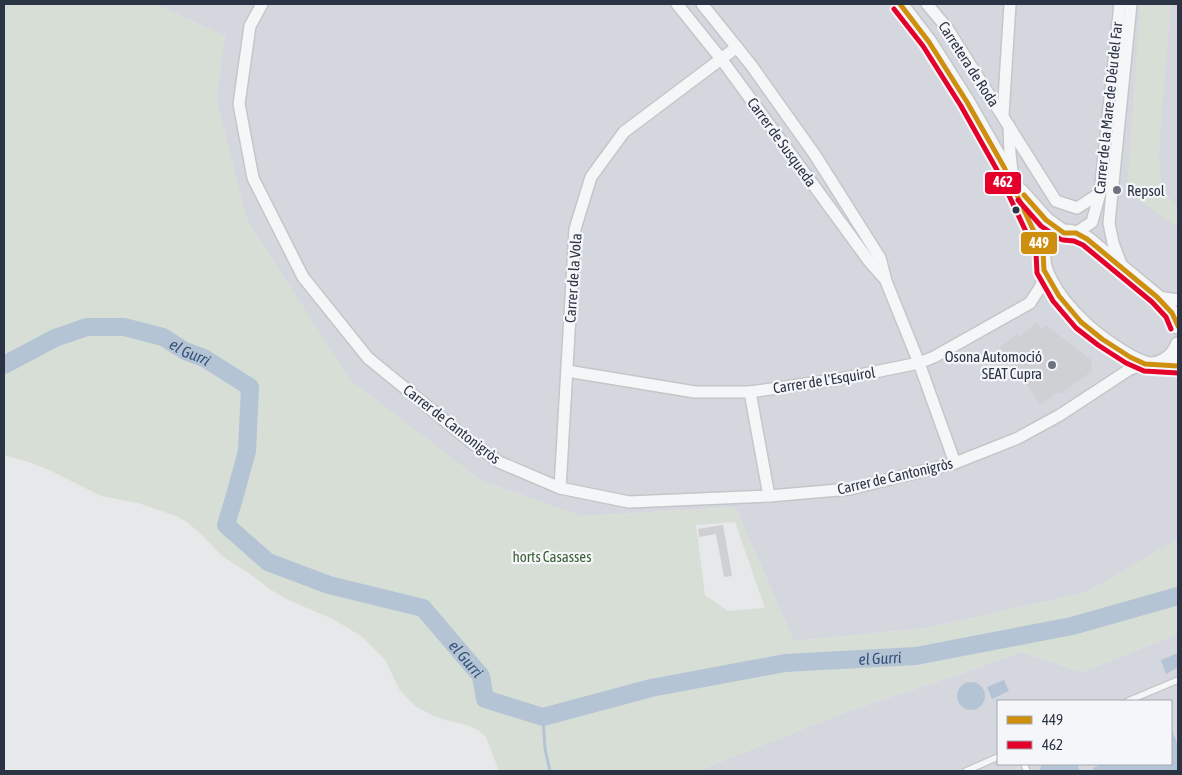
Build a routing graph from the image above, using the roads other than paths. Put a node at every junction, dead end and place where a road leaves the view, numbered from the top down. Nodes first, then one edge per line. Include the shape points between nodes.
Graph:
1 (262, 4) edge
2 (677, 4) edge
3 (702, 4) edge
4 (900, 4) edge
5 (927, 4) edge
6 (1010, 4) edge
7 (1120, 4) edge
8 (1131, 4) edge
9 (737, 48) junction
10 (722, 60) junction
11 (1006, 120) junction
12 (1004, 167) junction
13 (1014, 181) junction
14 (1100, 193) junction
15 (1070, 233) junction
16 (1043, 251) junction
17 (1122, 267) junction
18 (1044, 270) junction
19 (886, 282) junction
20 (1157, 297) junction
21 (1178, 300) edge
22 (1178, 326) edge
23 (1178, 345) edge
24 (920, 363) junction
25 (1151, 364) junction
26 (1178, 366) edge
27 (567, 371) junction
28 (750, 392) junction
29 (955, 463) junction
30 (560, 488) junction
31 (769, 496) junction
32 (1178, 680) edge
33 (1130, 700) edge
34 (997, 757) edge
35 (966, 771) edge

1 - 30 street, Carrer de Cantonigròs via 250,26 239,104 253,178 303,277 368,358 499,462
2 - 10 street, Carrer de Susqueda
3 - 9 street, Carrer de Susqueda
4 - 12 street via 929,42
5 - 11 street, Carretera de Roda via 947,28
6 - 11 street
7 - 14 street, Carrer de la Mare de Déu del Far
8 - 17 street, Carrer de la Mare de Déu del Far via 1110,223
9 - 10 street, Carrer de la Vola
9 - 19 street, Carrer de Susqueda via 815,154 880,258
10 - 19 street, Carrer de Susqueda
10 - 27 street, Carrer de la Vola via 624,132 591,177 575,229
11 - 13 street
11 - 14 street, Carretera de Roda via 1056,201 1077,208
12 - 13 street
12 - 16 street
13 - 15 street via 1046,220
14 - 15 street, Carrer de la Mare de Déu del Far via 1092,222
15 - 16 street via 1059,234
15 - 17 street via 1087,239
16 - 18 street
17 - 20 street
18 - 24 street, Carrer de l'Esquirol via 1040,286 1030,303
18 - 25 street via 1059,296 1081,322 1130,357
19 - 24 street, Carrer de Susqueda
20 - 21 street
20 - 22 street via 1172,313
23 - 25 street via 1170,358
24 - 28 street, Carrer de l'Esquirol
24 - 29 street, Carrer de Susqueda
25 - 26 street
25 - 29 street, Carrer de Cantonigròs via 1130,369 1018,438
27 - 28 street, Carrer de l'Esquirol via 695,392
27 - 30 street, Carrer de la Vola
28 - 31 street
29 - 31 street, Carrer de Cantonigròs via 850,489
30 - 31 street, Carrer de Cantonigròs via 629,502
32 - 33 lane
34 - 35 lane

